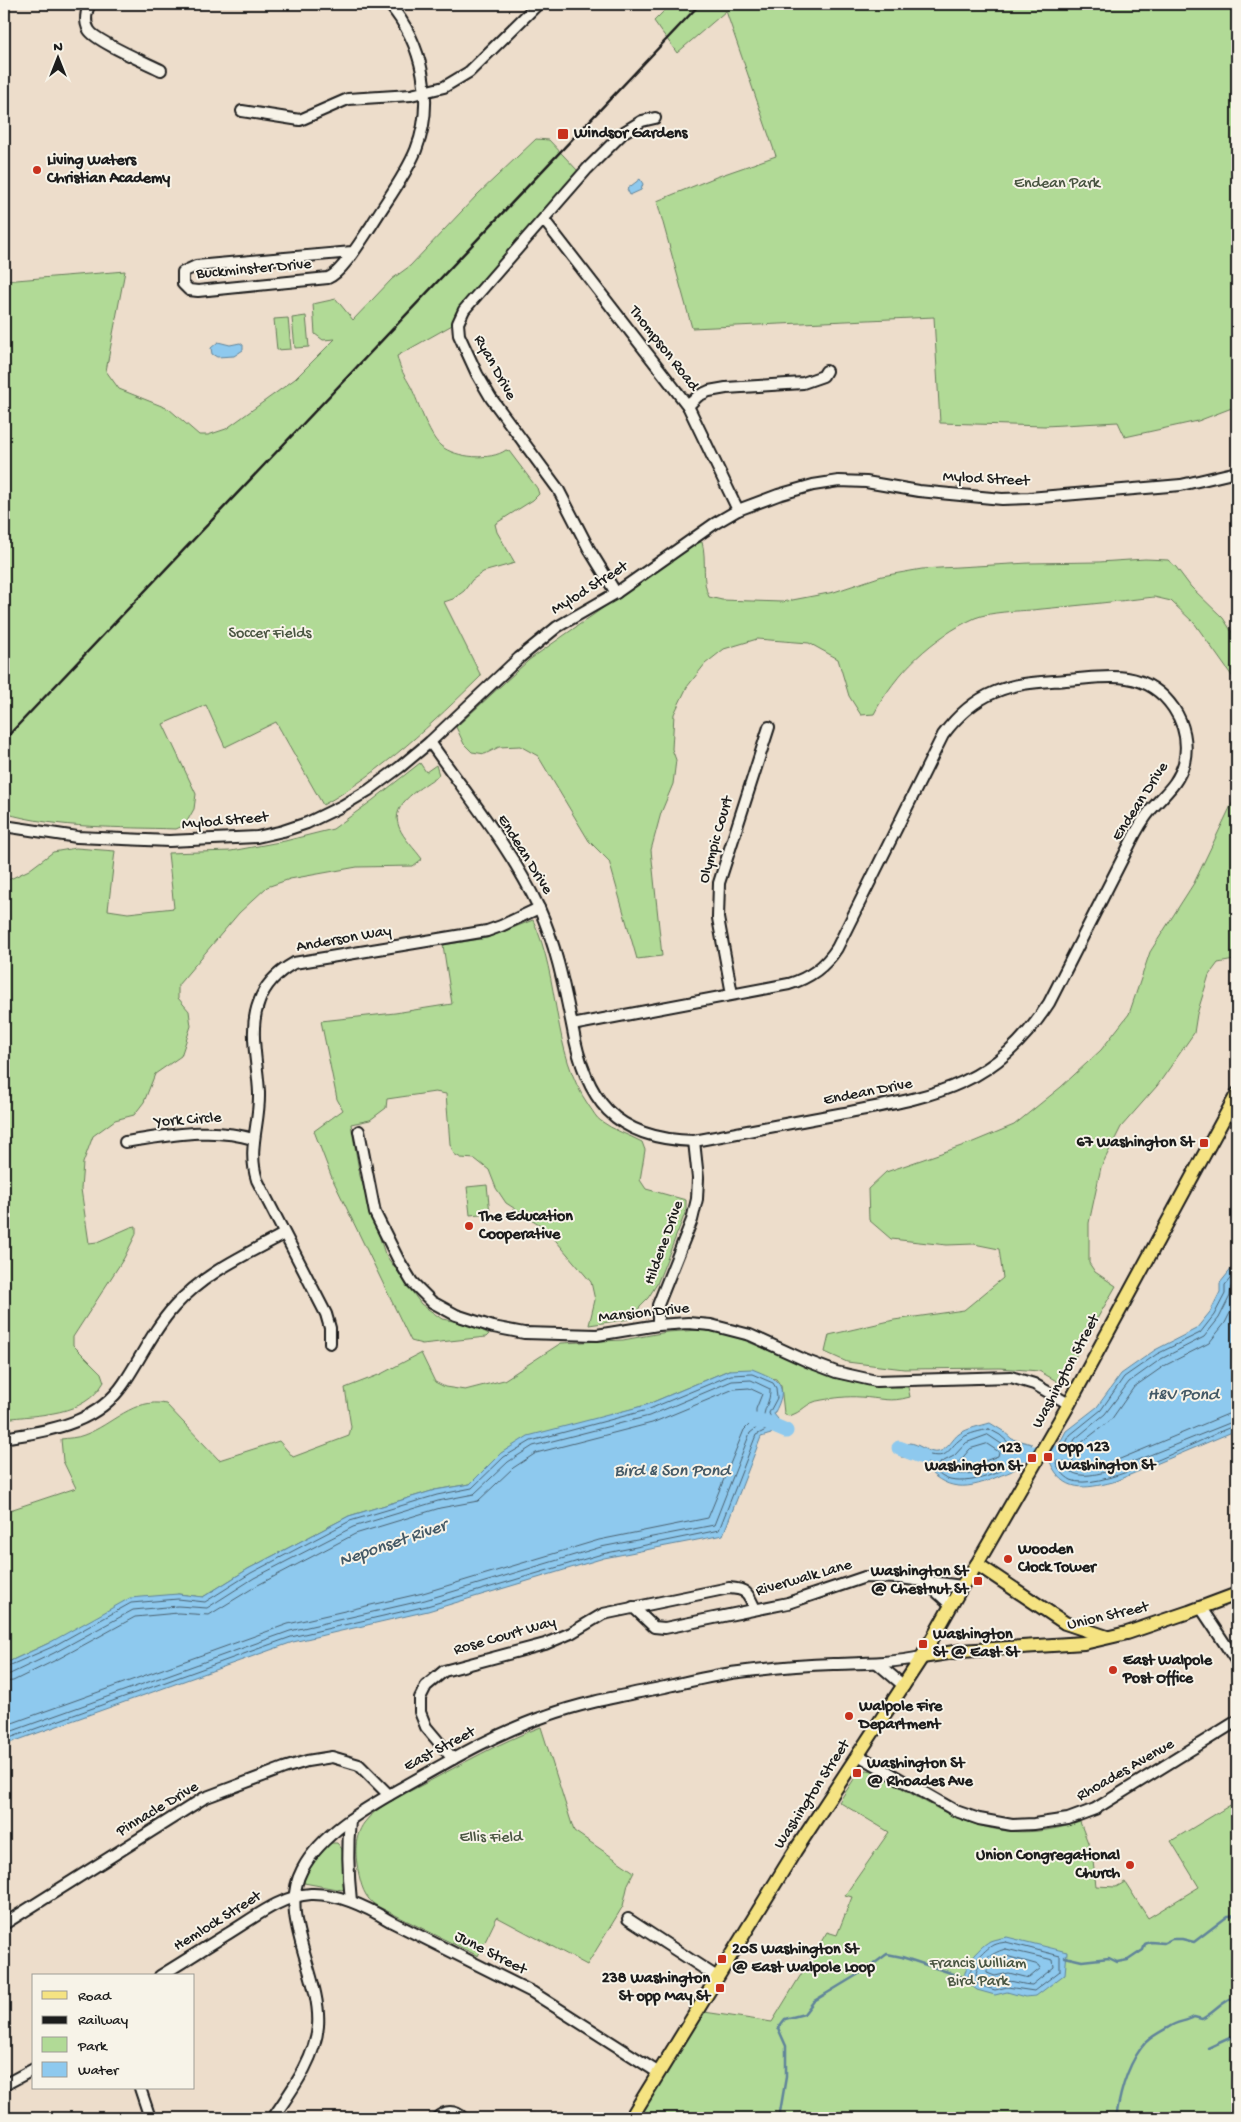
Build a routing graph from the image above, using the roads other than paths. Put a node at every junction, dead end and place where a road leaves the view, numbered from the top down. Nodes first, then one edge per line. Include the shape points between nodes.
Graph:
1 (90, 4) edge
2 (389, 4) edge
3 (538, 4) edge
4 (161, 70) dead end
5 (424, 92) junction
6 (242, 111) dead end
7 (655, 118) dead end
8 (544, 220) junction
9 (352, 252) junction
10 (826, 371) dead end
11 (688, 406) junction
12 (1237, 472) edge
13 (738, 510) junction
14 (616, 593) junction
15 (768, 727) dead end
16 (430, 742) junction
17 (4, 826) edge
18 (539, 908) junction
19 (732, 994) junction
20 (572, 1025) junction
21 (1237, 1094) edge
22 (359, 1132) dead end
23 (253, 1139) junction
24 (694, 1141) junction
25 (125, 1142) dead end
26 (284, 1234) junction
27 (658, 1325) junction
28 (330, 1343) dead end
29 (1069, 1404) junction
30 (4, 1438) edge
31 (977, 1564) junction
32 (927, 1583) junction
33 (962, 1586) junction
34 (1237, 1594) edge
35 (951, 1605) junction
36 (633, 1608) junction
37 (1201, 1608) junction
38 (755, 1609) junction
39 (1107, 1637) junction
40 (922, 1657) junction
41 (1237, 1662) edge
42 (877, 1663) junction
43 (904, 1686) junction
44 (1237, 1721) edge
45 (858, 1755) junction
46 (453, 1759) junction
47 (389, 1795) junction
48 (350, 1820) junction
49 (294, 1898) junction
50 (352, 1901) junction
51 (628, 1919) dead end
52 (4, 1924) edge
53 (163, 1974) edge
54 (717, 1977) junction
55 (32, 2070) edge
56 (660, 2073) junction
57 (4, 2085) edge
58 (141, 2090) edge
59 (150, 2118) edge
60 (273, 2118) edge
61 (437, 2118) edge
62 (462, 2118) edge
63 (631, 2118) edge

1 - 4 street via 87,24 93,35
2 - 5 street, Buckminster Drive via 415,47 422,67
3 - 5 street via 461,78
5 - 6 street via 348,99 300,120
5 - 9 street, Buckminster Drive via 422,127 411,160
7 - 8 street, Ryan Drive via 642,121 624,132
8 - 11 street, Thompson Road
8 - 14 street, Ryan Drive via 464,310 458,323 458,335 491,398 558,489
9 - 9 street, Buckminster Drive via 196,266 184,272 183,284 189,290 198,291 328,278
10 - 11 street via 823,376 803,383 709,391
11 - 13 street, Thompson Road
12 - 13 street, Mylod Street via 1181,485 1002,499 839,481 778,495
13 - 14 street, Mylod Street via 694,536
14 - 16 street, Mylod Street via 542,638
15 - 19 street, Olympic Court via 719,883 718,918
16 - 17 street, Mylod Street via 369,790 342,806 284,831 257,837 194,841 129,840 50,834
16 - 18 street, Endean Drive via 519,870
18 - 20 street, Endean Drive via 560,969
18 - 23 street, Anderson Way via 487,931 306,960 280,972 262,993 255,1017 259,1094
19 - 20 street, Endean Drive
19 - 24 street, Endean Drive via 796,982 828,961 943,735 976,702 1019,684 1120,677 1154,688 1174,708 1185,741 1180,775 1140,826 1050,1003 1012,1049 981,1073 927,1096
20 - 24 street, Endean Drive via 584,1074 607,1110 648,1135
21 - 29 main road, Washington Street
22 - 27 street, Mansion Drive via 375,1213 412,1282 432,1302 456,1315 524,1333 597,1335
23 - 25 street, York Circle via 207,1132
23 - 26 street, Anderson Way via 252,1160 257,1180
24 - 27 street, Hildene Drive via 697,1199 692,1220 658,1305
26 - 28 street, Anderson Way via 326,1314
26 - 30 street via 218,1269 187,1293 161,1322 124,1383 103,1407 64,1426
27 - 29 street, Mansion Drive via 688,1323 732,1329 829,1369 876,1381 978,1377 1022,1379
29 - 31 main road, Washington Street
31 - 33 main road, Washington Street
31 - 39 main road via 1066,1623
32 - 33 street, Riverwalk Lane
32 - 35 street
32 - 38 street, Riverwalk Lane via 865,1577 788,1603
33 - 35 main road, Washington Street
34 - 37 main road, Union Street
35 - 40 main road, Washington Street
36 - 38 street, Riverwalk Lane via 654,1627 665,1628
36 - 38 street, Rose Court Way via 740,1588 748,1594
36 - 46 street, Rose Court Way via 603,1614 545,1644 453,1668 432,1679 422,1694 420,1714 426,1728
37 - 39 main road, Union Street
37 - 41 street
39 - 40 main road, Union Street via 1084,1643 961,1651
40 - 42 street, East Street
40 - 43 main road, Washington Street
42 - 43 street
42 - 46 street, East Street via 736,1672 610,1698 546,1716
43 - 45 main road, Washington Street
44 - 45 street, Rhoades Avenue via 1095,1809 1068,1819 1034,1824 979,1819 956,1811
45 - 54 main road, Washington Street
46 - 47 street, East Street
47 - 48 street, East Street
47 - 52 street, Pinnacle Drive via 359,1765 332,1757 284,1768 204,1798
48 - 49 street, East Street via 314,1852 301,1870
48 - 50 street via 347,1846
49 - 50 street, June Street via 313,1894
49 - 53 street, Hemlock Street via 275,1904
49 - 60 street, East Street via 294,1912 315,1992 318,2026 304,2071
50 - 56 street, June Street via 532,1992
51 - 54 street
54 - 56 main road, Washington Street
55 - 57 street
56 - 63 main road, Washington Street
58 - 59 street
61 - 62 street via 451,2111

